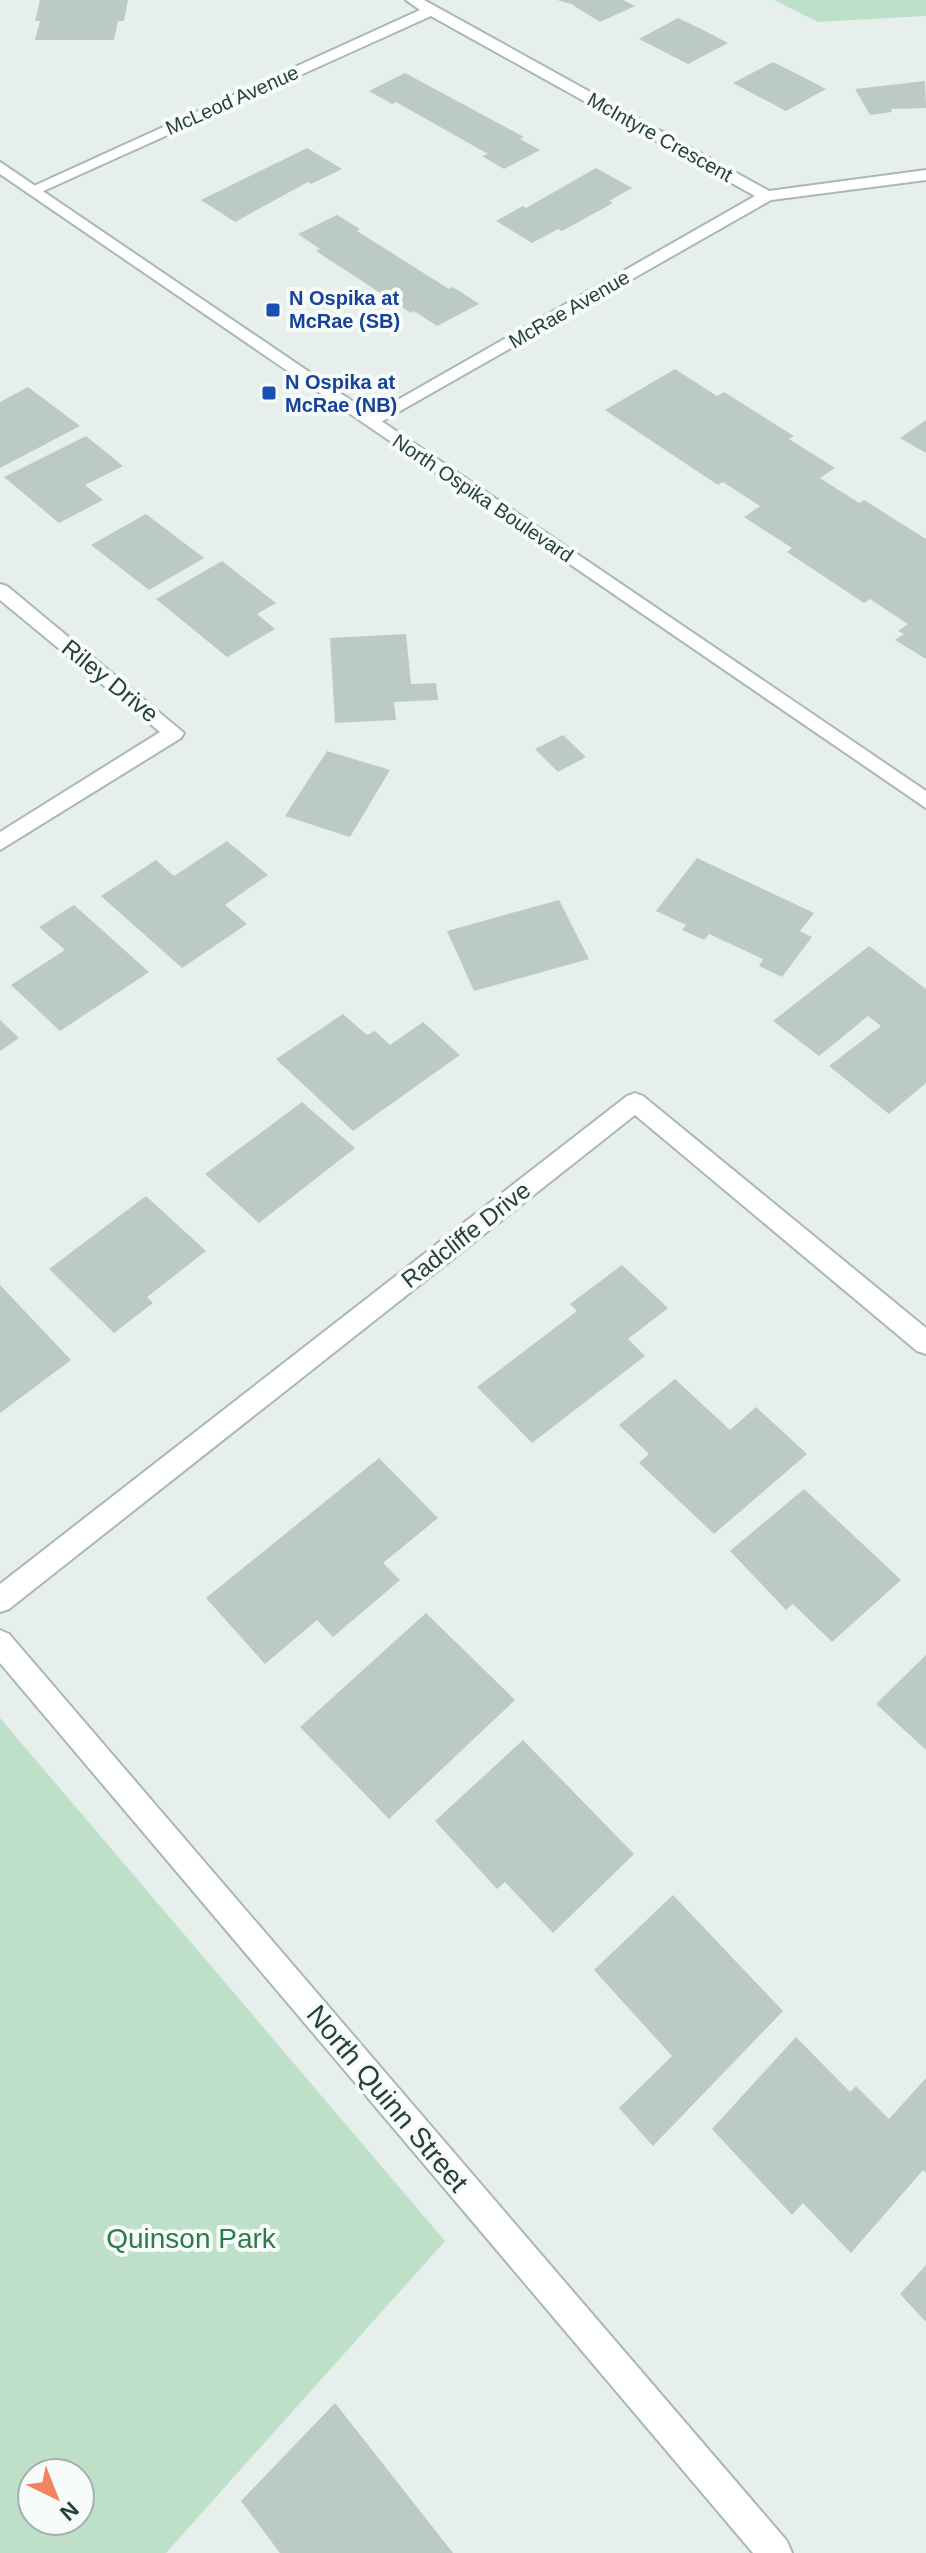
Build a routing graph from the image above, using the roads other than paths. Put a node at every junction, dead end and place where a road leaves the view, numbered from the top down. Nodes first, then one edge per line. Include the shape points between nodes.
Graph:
1 (413, 0) edge
2 (431, 10) junction
3 (0, 167) edge
4 (926, 175) edge
5 (33, 190) junction
6 (767, 196) junction
7 (372, 422) junction
8 (0, 590) edge
9 (926, 801) edge
10 (0, 842) edge
11 (926, 1343) edge
12 (0, 1600) edge
13 (0, 1643) edge
14 (775, 2553) edge

1 - 2 street, McIntyre Crescent
2 - 5 street, McLeod Avenue
2 - 6 street, McIntyre Crescent
3 - 5 street, North Ospika Boulevard
4 - 6 street
5 - 7 street, North Ospika Boulevard
6 - 7 street, McRae Avenue
7 - 9 street, North Ospika Boulevard
8 - 10 street, Riley Drive via 174,733
11 - 12 street, Radcliffe Drive via 635,1102
13 - 14 street, North Quinn Street

